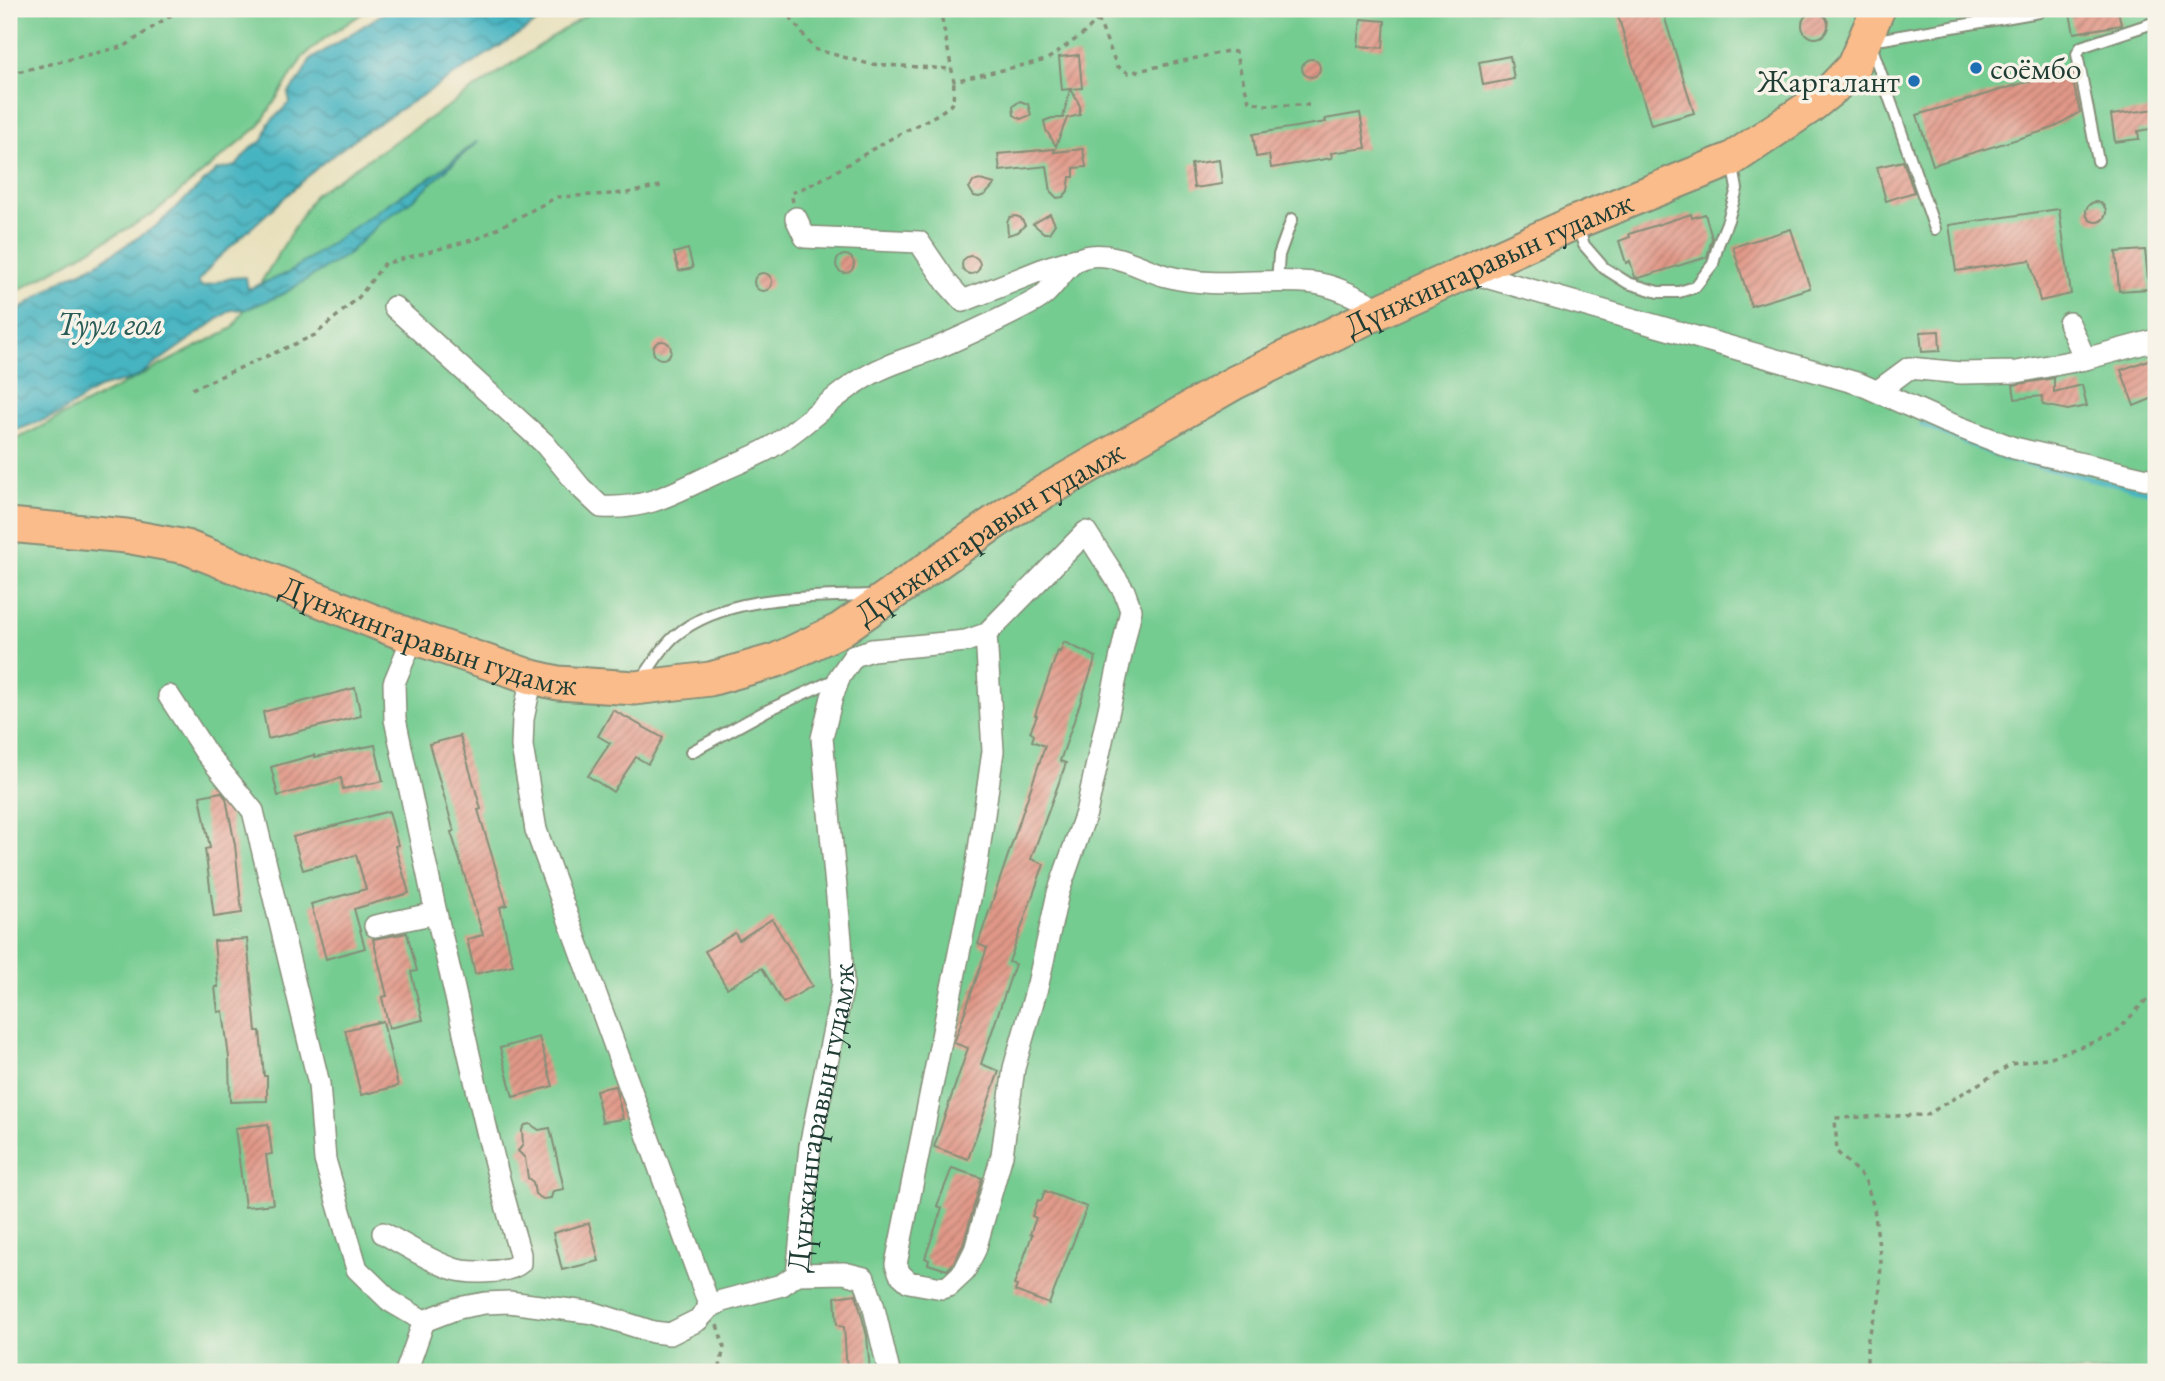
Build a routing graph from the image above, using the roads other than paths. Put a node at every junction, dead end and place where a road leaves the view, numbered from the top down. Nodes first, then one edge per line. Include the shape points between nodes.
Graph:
1 (2039, 12) dead end
2 (1873, 22) edge
3 (2156, 22) edge
4 (1732, 159) junction
5 (2098, 162) dead end
6 (796, 218) road end
7 (1292, 219) dead end
8 (1576, 222) junction
9 (1935, 229) dead end
10 (1083, 257) junction
11 (1468, 272) junction
12 (1277, 282) junction
13 (394, 307) dead end
14 (1382, 310) junction
15 (2069, 323) dead end
16 (2156, 340) edge
17 (2085, 359) junction
18 (1878, 391) junction
19 (2156, 481) edge
20 (9, 525) edge
21 (893, 594) junction
22 (986, 634) junction
23 (413, 636) junction
24 (847, 643) junction
25 (840, 676) junction
26 (533, 677) junction
27 (635, 688) junction
28 (169, 696) dead end
29 (691, 752) dead end
30 (436, 913) junction
31 (375, 926) dead end
32 (383, 1233) dead end
33 (797, 1274) junction
34 (710, 1307) junction
35 (424, 1321) junction
36 (406, 1372) edge
37 (889, 1372) edge

1 - 2 lane via 1883,39
2 - 4 main road, Дүнжингаравын гудамж via 1853,67 1833,88
2 - 9 lane
3 - 5 lane via 2081,47 2077,54
4 - 8 main road, Дүнжингаравын гудамж
4 - 8 lane via 1737,190 1713,264 1695,287 1658,292 1628,283 1604,268 1584,244
6 - 10 street via 805,237 919,242 963,301
7 - 12 lane via 1279,255
8 - 11 main road, Дүнжингаравын гудамж
10 - 12 street via 1114,257 1192,281
10 - 13 street via 1044,296 941,346 872,373 769,449 652,503 625,509 601,507 544,443
11 - 14 main road, Дүнжингаравын гудамж
11 - 18 street
12 - 14 street via 1315,283
14 - 21 main road, Дүнжингаравын гудамж via 1234,383 1011,511
15 - 17 street
16 - 17 street
17 - 18 street via 1992,374 1915,367
18 - 19 street via 2014,448
20 - 23 main road, Дүнжингаравын гудамж via 186,547
21 - 24 main road, Дүнжингаравын гудамж
21 - 27 lane via 770,601 718,613 672,638
22 - 22 street, Дүнжингаравын гудамж via 1086,533 1124,591 1131,610 1086,813 1058,892 1014,1068 990,1204 964,1272 942,1288 909,1282 896,1264 977,864 993,751
22 - 24 street, Дүнжингаравын гудамж via 966,641 872,650
23 - 26 main road, Дүнжингаравын гудамж
23 - 30 street via 394,683 395,719
24 - 25 street, Дүнжингаравын гудамж
24 - 27 main road, Дүнжингаравын гудамж via 710,679
25 - 29 lane
25 - 33 street, Дүнжингаравын гудамж via 822,738 843,985 810,1146
26 - 27 main road, Дүнжингаравын гудамж
26 - 34 street via 522,746 536,830
28 - 35 street via 206,753 253,810 319,1084 325,1160 358,1269 390,1301
30 - 31 street
30 - 32 street via 520,1263 509,1269 453,1269
33 - 34 street, Дүнжингаравын гудамж via 782,1285
33 - 37 street via 844,1273 864,1278
34 - 35 street, Дүнжингаравын гудамж via 698,1320 670,1335 594,1313 497,1301 458,1308
35 - 36 street

